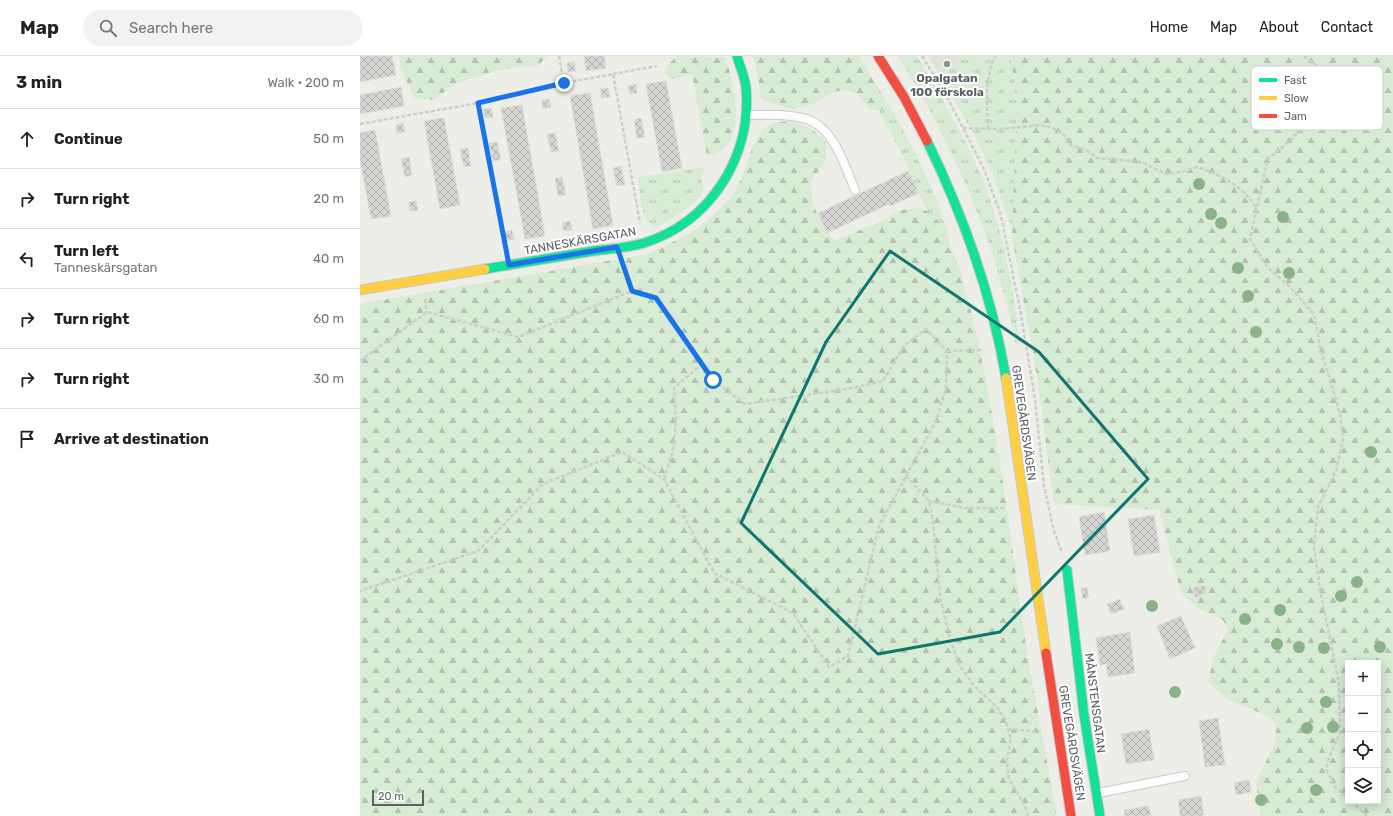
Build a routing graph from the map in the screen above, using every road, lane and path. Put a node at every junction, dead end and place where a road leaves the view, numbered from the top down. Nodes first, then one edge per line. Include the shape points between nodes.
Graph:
1 (559, 56) edge
2 (737, 56) edge
3 (878, 56) edge
4 (995, 56) edge
5 (1304, 56) edge
6 (657, 66) dead end
7 (1317, 66) edge
8 (613, 74) junction
9 (564, 83) junction
10 (478, 103) junction
11 (748, 115) junction
12 (360, 124) edge
13 (963, 128) dead end
14 (988, 129) junction
15 (1299, 130) edge
16 (855, 190) dead end
17 (1256, 208) junction
18 (644, 242) junction
19 (617, 247) junction
20 (509, 265) junction
21 (360, 290) edge
22 (632, 291) junction
23 (1000, 348) junction
24 (947, 351) junction
25 (360, 361) edge
26 (702, 364) junction
27 (906, 476) junction
28 (664, 479) junction
29 (929, 501) junction
30 (1024, 507) junction
31 (1067, 570) dead end
32 (360, 591) edge
33 (1008, 729) junction
34 (1058, 733) junction
35 (1185, 776) dead end
36 (1095, 793) junction
37 (1345, 795) edge
38 (1354, 804) edge
39 (1028, 816) edge
40 (1071, 816) edge
41 (1100, 816) edge
42 (1367, 816) edge

1 - 9 path
2 - 11 street, TANNESKÄRSGATAN via 746,87
3 - 23 street, GREVEGÅRDSVÄGEN via 926,137 951,194 991,304
4 - 14 path via 990,67 985,102
5 - 7 path
6 - 8 path
8 - 9 path
8 - 18 path
9 - 10 path
10 - 12 path
10 - 20 path
11 - 16 lane via 796,117 809,120 818,126 838,151
11 - 18 street, TANNESKÄRSGATAN via 740,152 726,182 705,206 677,228
13 - 14 path
14 - 17 path via 1041,125 1064,135 1072,146 1097,158 1142,162 1166,174 1196,167 1232,182 1247,194
15 - 17 path via 1282,148 1268,158
17 - 37 path via 1250,239 1268,268 1288,285 1314,314 1320,347 1340,413 1343,439 1336,472 1318,507 1314,547 1339,683 1340,733 1326,769 1335,787
18 - 19 street, TANNESKÄRSGATAN
19 - 20 street, TANNESKÄRSGATAN
19 - 22 path
20 - 21 street, TANNESKÄRSGATAN
22 - 25 path via 518,337 427,312
22 - 26 path via 656,298
23 - 24 path
23 - 30 street, GREVEGÅRDSVÄGEN
24 - 26 path via 926,329 904,346 883,381 745,404 713,380
24 - 27 path via 946,388 938,415
26 - 28 path via 674,388 676,420 673,450
27 - 28 path via 879,526 848,656 828,667 793,612 714,573
27 - 29 path
28 - 32 path via 622,452 543,484 478,551
29 - 30 path via 965,508
29 - 33 path via 940,596 950,639 960,666 975,687 1005,719
30 - 34 street, GREVEGÅRDSVÄGEN
31 - 36 street, MÅNSTENSGATAN
33 - 34 path
33 - 39 path via 1011,739 1007,760 1009,779
34 - 40 street, GREVEGÅRDSVÄGEN
35 - 36 lane
36 - 41 street, MÅNSTENSGATAN
38 - 42 path

